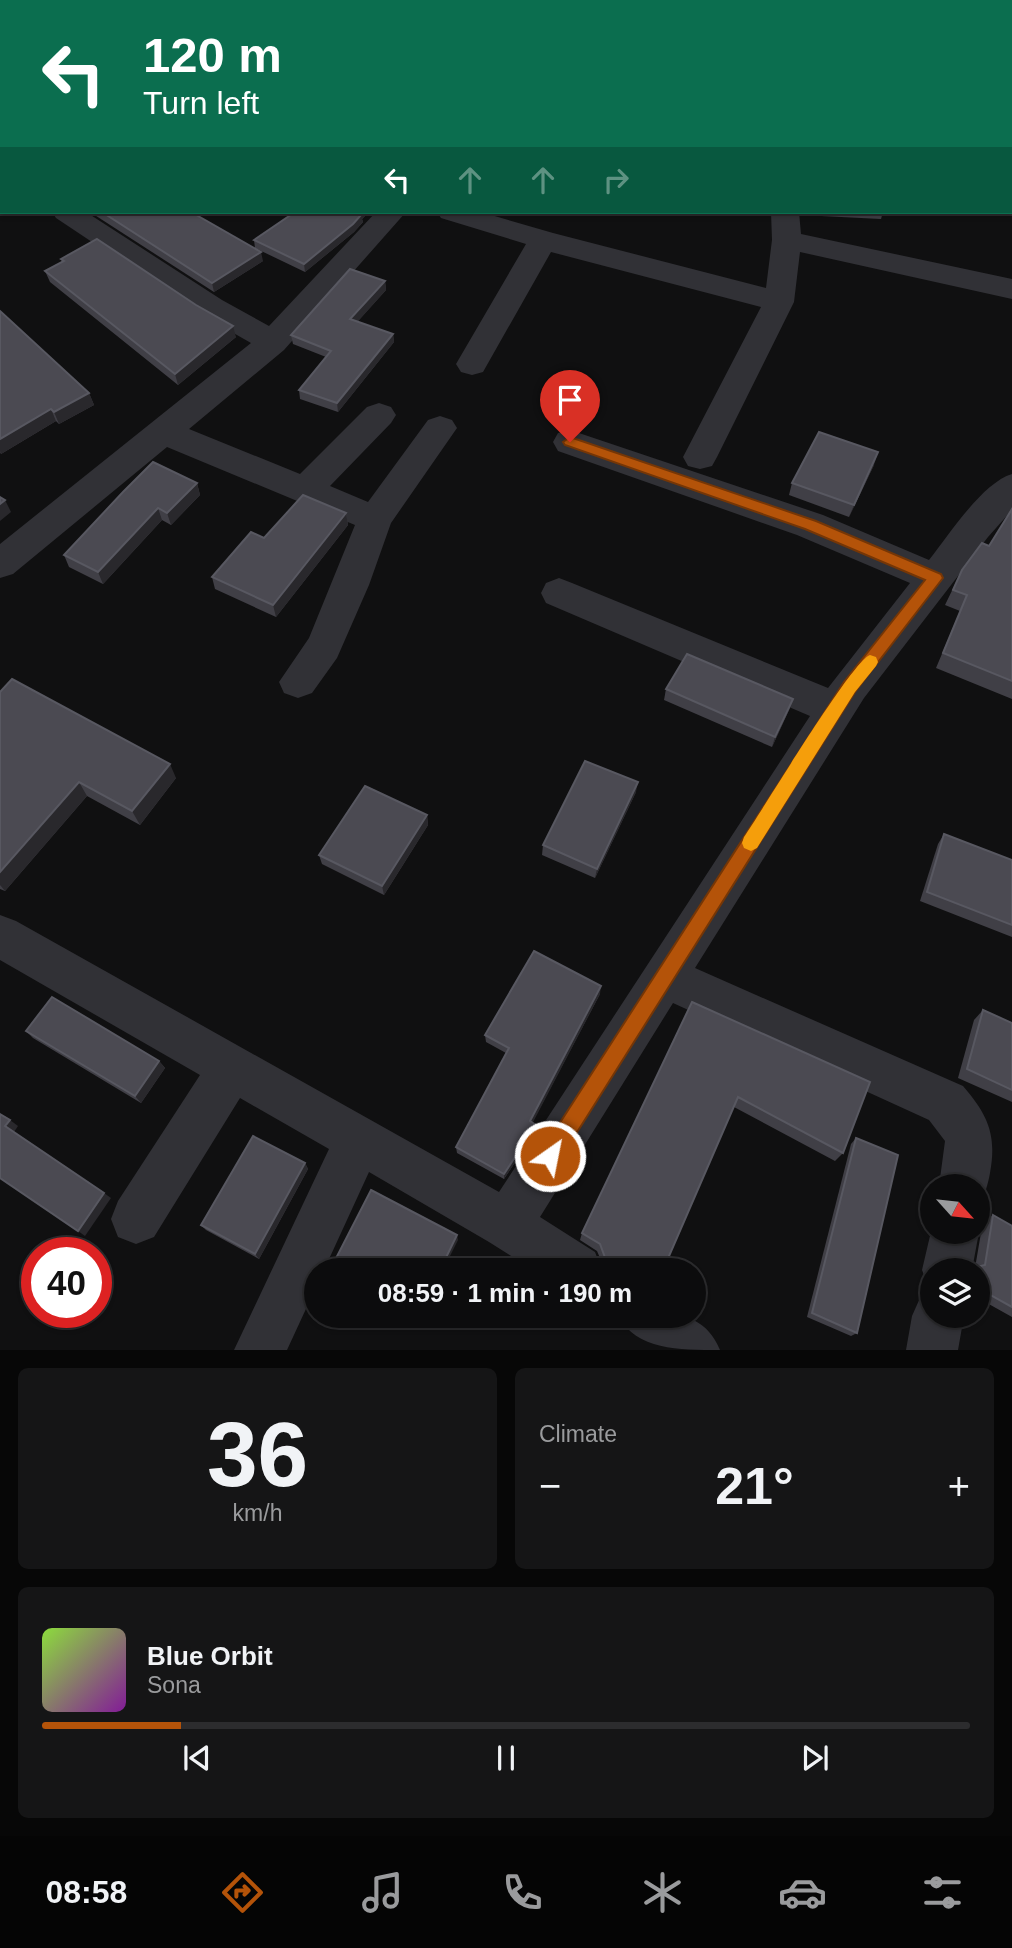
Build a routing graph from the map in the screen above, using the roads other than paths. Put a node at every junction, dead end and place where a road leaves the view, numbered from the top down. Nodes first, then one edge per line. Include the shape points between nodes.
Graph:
1 (69, 214) edge
2 (458, 214) edge
3 (382, 215) edge
4 (786, 226) edge
5 (543, 240) junction
6 (1012, 289) edge
7 (779, 302) junction
8 (274, 342) junction
9 (472, 364) dead end
10 (379, 415) dead end
11 (440, 428) dead end
12 (164, 432) junction
13 (570, 442) dead end
14 (700, 457) dead end
15 (1012, 487) edge
16 (305, 491) junction
17 (375, 519) junction
18 (0, 564) edge
19 (936, 578) junction
20 (559, 593) dead end
21 (298, 681) dead end
22 (836, 709) junction
23 (0, 936) edge
24 (665, 977) junction
25 (232, 1068) junction
26 (359, 1139) junction
27 (965, 1174) edge
28 (136, 1219) dead end
29 (507, 1224) junction
30 (559, 1258) edge
31 (662, 1328) edge
32 (936, 1328) edge
33 (260, 1349) edge
34 (694, 1349) edge
35 (932, 1349) edge

1 - 8 street via 211,307
2 - 5 street
3 - 8 street
4 - 6 street
4 - 7 street
5 - 7 street
5 - 9 street
7 - 14 street
8 - 12 street
10 - 16 street
11 - 17 street
12 - 16 street
12 - 18 street
13 - 19 street via 810,525
15 - 19 street
16 - 17 street
17 - 21 street via 324,647
19 - 22 street
20 - 22 street
22 - 24 street
23 - 25 street
24 - 27 street via 946,1103 966,1126 971,1142
24 - 29 street
25 - 26 street
25 - 28 street
26 - 29 street
26 - 33 street
29 - 30 street
31 - 34 street
32 - 35 street

